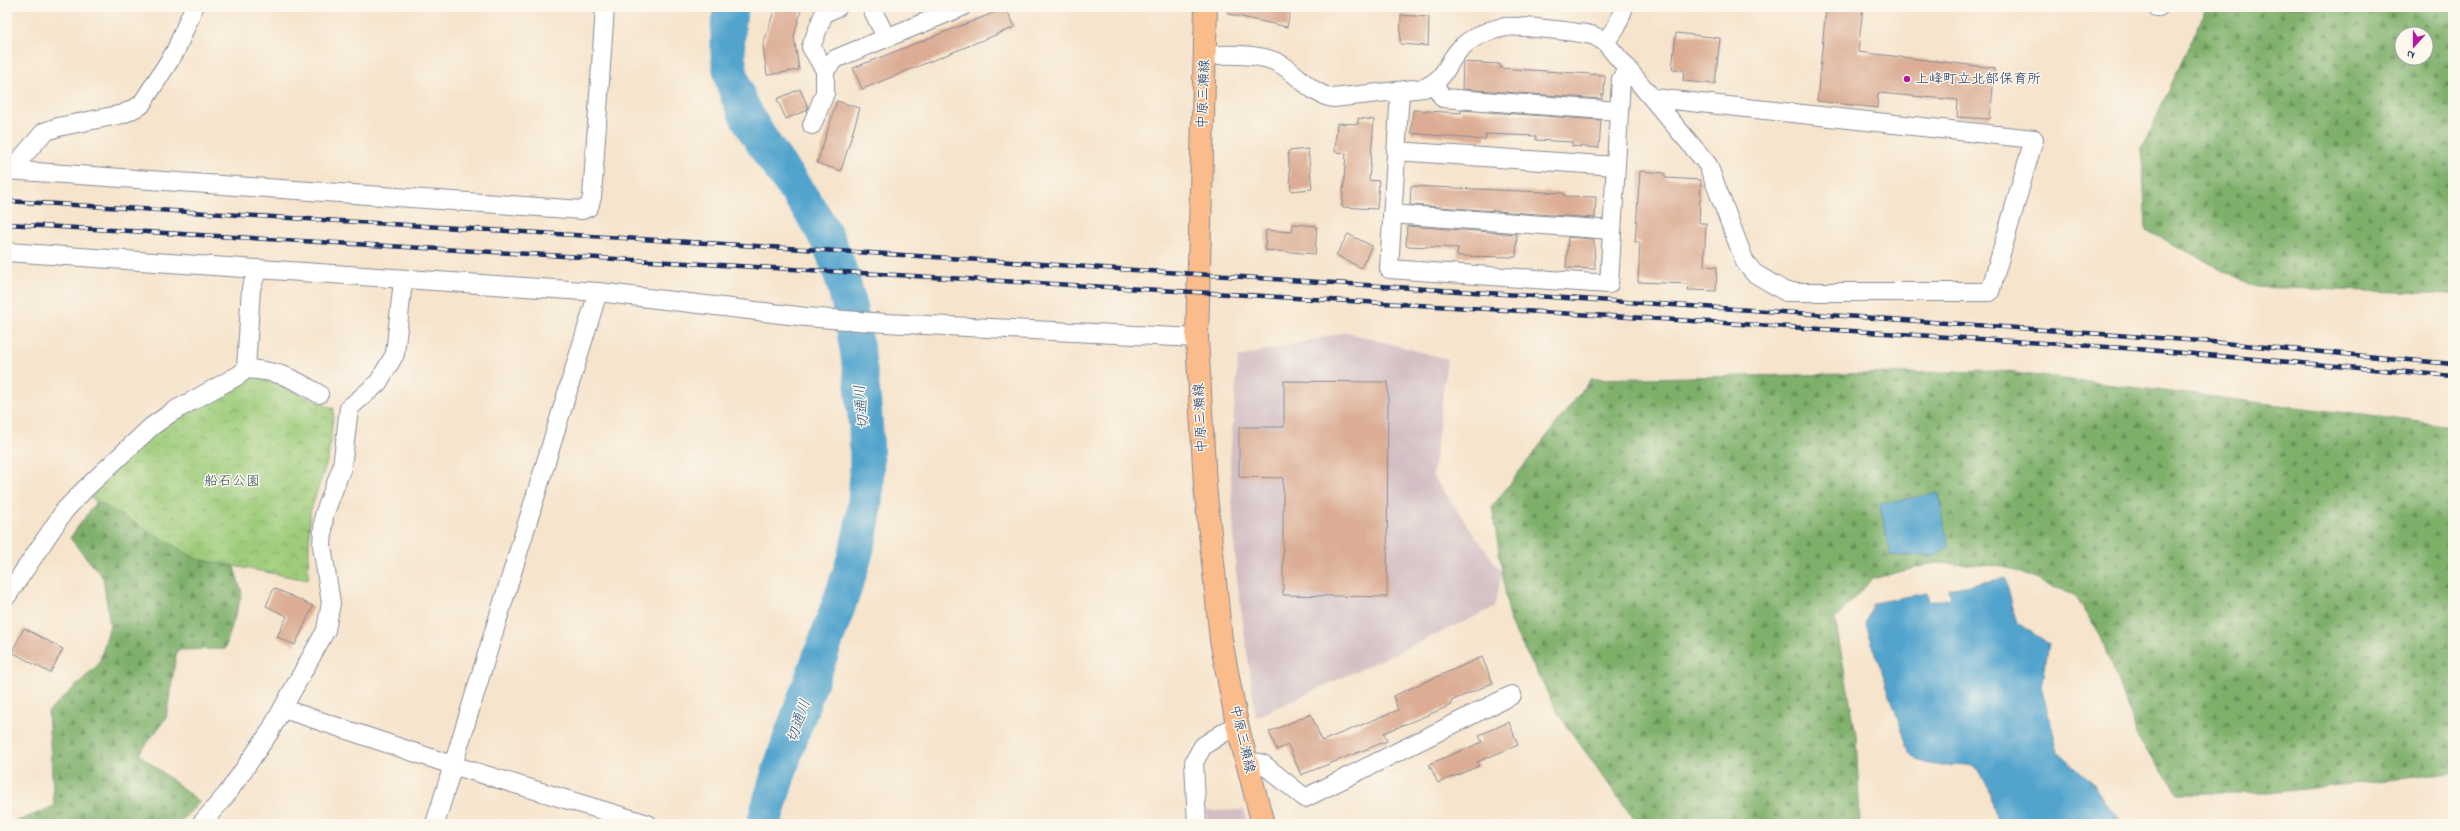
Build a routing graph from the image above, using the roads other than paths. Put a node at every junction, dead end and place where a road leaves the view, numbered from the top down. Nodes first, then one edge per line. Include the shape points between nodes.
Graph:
1 (194, 7) edge
2 (606, 7) edge
3 (838, 7) edge
4 (871, 7) edge
5 (962, 7) edge
6 (1206, 7) edge
7 (1624, 7) edge
8 (2156, 7) edge
9 (2159, 7) edge
10 (886, 36) junction
11 (1605, 42) junction
12 (1205, 56) junction
13 (1628, 68) junction
14 (825, 70) junction
15 (1434, 84) junction
16 (1400, 91) junction
17 (1654, 98) junction
18 (1619, 110) junction
19 (812, 125) dead end
20 (1396, 151) junction
21 (1616, 166) junction
22 (10, 170) edge
23 (1392, 214) junction
24 (1612, 230) junction
25 (7, 252) edge
26 (258, 270) junction
27 (403, 280) junction
28 (598, 292) junction
29 (1197, 338) junction
30 (246, 369) junction
31 (319, 394) dead end
32 (7, 596) edge
33 (1512, 695) dead end
34 (284, 708) junction
35 (1237, 724) junction
36 (1246, 760) junction
37 (452, 765) junction
38 (202, 824) edge
39 (435, 824) edge
40 (648, 824) edge
41 (1197, 824) edge
42 (1263, 824) edge

1 - 22 street via 175,52 141,105 123,114 44,132
2 - 22 street via 592,197 589,207 582,210
3 - 14 street via 824,13 811,47
4 - 10 street
5 - 10 street
6 - 12 main road, 中原三瀬線
7 - 11 street via 1617,26
8 - 9 street
10 - 14 street via 835,59
11 - 13 street
11 - 15 street via 1592,35 1507,27 1465,44 1455,53 1443,77
12 - 16 street via 1225,54 1271,59 1282,64 1322,96 1334,98
12 - 29 main road, 中原三瀬線
13 - 17 street
13 - 18 street via 1621,80
14 - 19 street via 825,93
15 - 16 street
15 - 18 street via 1443,98
16 - 20 street
17 - 17 street via 2034,139 1990,292 1786,292 1754,273 1745,262 1708,165
18 - 21 street
20 - 21 street
20 - 23 street
21 - 24 street
23 - 24 street
23 - 24 street via 1389,269 1609,284
25 - 26 street
26 - 27 street
26 - 30 street via 251,288
27 - 28 street
27 - 34 street via 395,354 378,383 349,408 342,467 324,515 322,546 331,603 330,617 326,630
28 - 29 street via 806,317
28 - 37 street
29 - 35 main road, 中原三瀬線 via 1207,508 1222,640
30 - 31 street via 271,371 292,378
30 - 32 street via 151,427 85,489 65,510
33 - 36 street via 1305,798 1263,764
34 - 37 street
34 - 38 street via 227,794
35 - 36 main road, 中原三瀬線
35 - 41 street via 1203,746 1194,762
36 - 42 main road, 中原三瀬線
37 - 39 street
37 - 40 street

